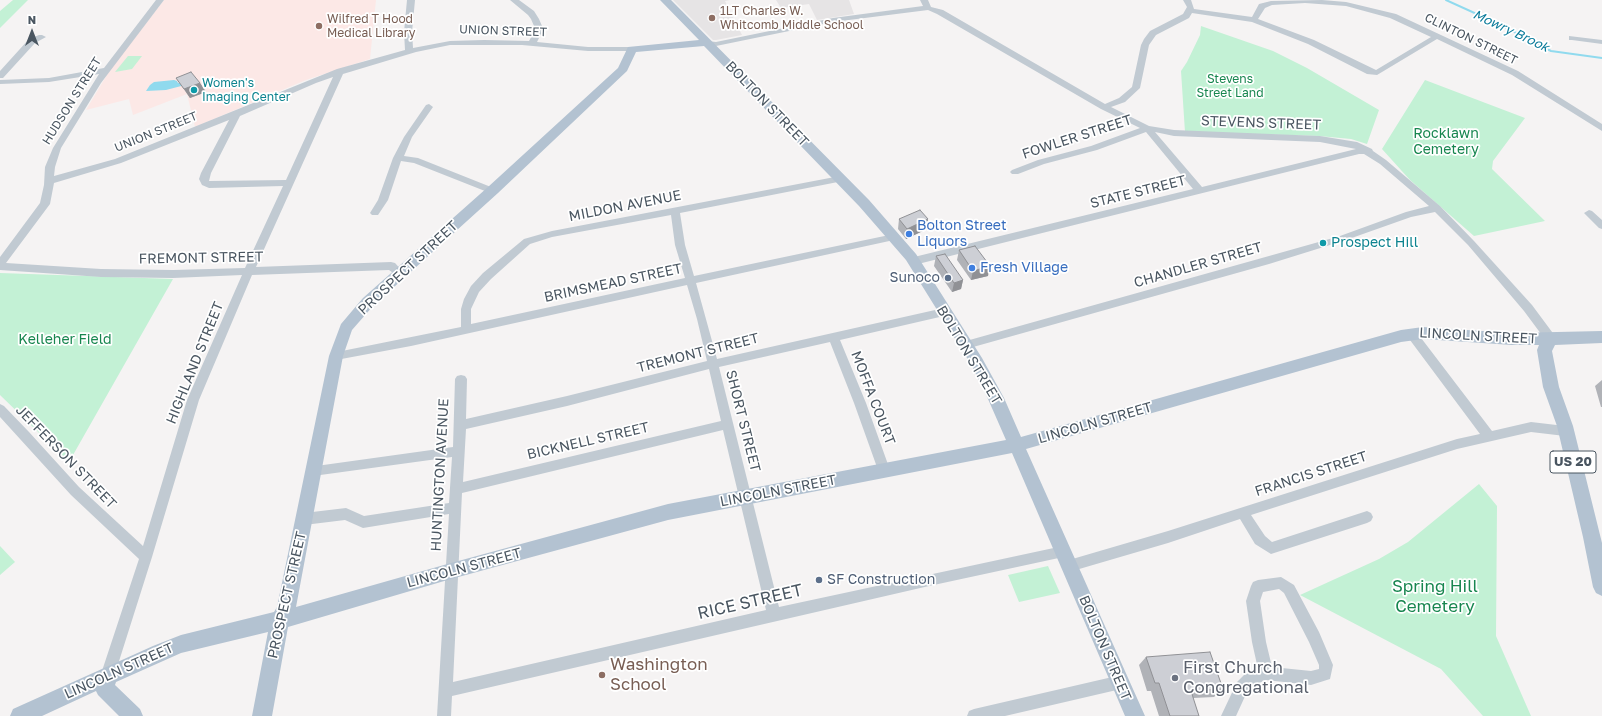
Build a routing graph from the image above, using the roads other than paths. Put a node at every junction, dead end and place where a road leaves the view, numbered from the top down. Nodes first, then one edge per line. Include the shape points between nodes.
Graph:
1 (160, 0) edge
2 (411, 0) edge
3 (514, 0) edge
4 (665, 0) edge
5 (1187, 0) edge
6 (926, 4) edge
7 (1190, 11) junction
8 (1254, 20) junction
9 (1437, 36) junction
10 (42, 37) dead end
11 (1572, 38) dead end
12 (1602, 42) edge
13 (707, 43) junction
14 (532, 44) junction
15 (632, 49) junction
16 (409, 51) junction
17 (106, 70) junction
18 (340, 71) junction
19 (0, 76) edge
20 (0, 82) edge
21 (429, 107) dead end
22 (1104, 107) junction
23 (236, 114) junction
24 (1147, 128) junction
25 (1602, 128) edge
26 (1369, 151) junction
27 (398, 158) junction
28 (1015, 172) dead end
29 (840, 179) junction
30 (49, 181) junction
31 (290, 183) junction
32 (493, 190) junction
33 (1200, 191) junction
34 (1437, 208) junction
35 (675, 212) junction
36 (374, 213) dead end
37 (1589, 214) dead end
38 (1602, 226) edge
39 (894, 237) junction
40 (914, 261) junction
41 (0, 265) edge
42 (249, 271) junction
43 (400, 274) junction
44 (690, 281) junction
45 (944, 312) junction
46 (466, 329) junction
47 (1411, 333) junction
48 (833, 337) junction
49 (1602, 337) edge
50 (1551, 339) junction
51 (966, 345) junction
52 (336, 356) junction
53 (713, 364) junction
54 (461, 379) dead end
55 (0, 409) edge
56 (728, 424) junction
57 (460, 425) junction
58 (1565, 431) junction
59 (1489, 436) junction
60 (1017, 445) junction
61 (458, 451) junction
62 (884, 470) junction
63 (313, 471) junction
64 (456, 489) junction
65 (745, 497) junction
66 (454, 508) junction
67 (1242, 512) junction
68 (1367, 517) dead end
69 (304, 519) junction
70 (1063, 552) junction
71 (146, 557) junction
72 (1069, 566) junction
73 (451, 570) junction
74 (1602, 582) edge
75 (774, 615) junction
76 (280, 620) junction
77 (1266, 673) junction
78 (107, 677) junction
79 (1121, 682) junction
80 (445, 691) junction
81 (1003, 712) edge
82 (20, 716) edge
83 (133, 716) edge
84 (262, 716) edge
85 (444, 716) edge
86 (974, 716) edge
87 (1135, 716) edge
88 (1228, 716) edge

1 - 17 street, HUDSON STREET
2 - 16 street
3 - 14 street via 531,13 538,26
4 - 13 main road, BOLTON STREET
5 - 7 street via 1191,7
6 - 13 street, UNION STREET via 716,44
6 - 22 street, STEVENS STREET
7 - 8 street
7 - 22 street via 1186,16 1153,33 1145,45 1136,88 1122,100
8 - 9 street, CLINTON STREET via 1262,6 1271,3 1329,2 1393,16
8 - 9 street via 1311,42 1370,72 1377,73
9 - 25 street, CLINTON STREET via 1515,73
10 - 19 street via 32,41
11 - 12 street
13 - 15 main road, UNION STREET
13 - 29 main road, BOLTON STREET
14 - 15 street, UNION STREET via 588,49
14 - 16 street, UNION STREET via 462,42
15 - 32 main road, PROSPECT STREET via 623,69
16 - 18 street, UNION STREET
17 - 20 street via 49,80
17 - 30 street, HUDSON STREET via 57,148 50,167
18 - 23 street, UNION STREET
18 - 31 street, HIGHLAND STREET
21 - 27 street via 408,137
22 - 24 street, STEVENS STREET
23 - 30 street, UNION STREET via 118,161
23 - 31 street via 206,173 205,183
24 - 26 street, STEVENS STREET via 1191,135 1338,141 1357,145
24 - 28 street, FOWLER STREET via 1094,148 1041,162
24 - 33 street
26 - 33 street, STATE STREET via 1360,151
26 - 34 street, STEVENS STREET
27 - 32 street via 415,160
27 - 36 street via 382,200
29 - 35 street, MILDON AVENUE
29 - 39 main road, BOLTON STREET
30 - 41 street, HUDSON STREET via 42,209
31 - 42 street, HIGHLAND STREET
32 - 43 main road, PROSPECT STREET
33 - 40 street, STATE STREET
34 - 50 street, STEVENS STREET via 1528,308
34 - 51 street, CHANDLER STREET via 1409,214 1277,258
35 - 44 street, SHORT STREET via 680,245
35 - 46 street, MILDON AVENUE via 552,234 527,241 475,289 466,309
37 - 38 street
39 - 40 main road, BOLTON STREET
39 - 44 street, BRIMSMEAD STREET
40 - 45 main road, BOLTON STREET
41 - 42 street, FREMONT STREET via 137,274
42 - 43 street, FREMONT STREET via 391,266
42 - 71 street, HIGHLAND STREET via 193,400
43 - 52 main road, PROSPECT STREET via 353,318
44 - 46 street, BRIMSMEAD STREET
44 - 53 street, SHORT STREET
45 - 48 street, TREMONT STREET
45 - 51 main road, BOLTON STREET
46 - 52 street, BRIMSMEAD STREET
47 - 50 main road, LINCOLN STREET
47 - 59 street
47 - 60 main road, LINCOLN STREET
48 - 53 street, TREMONT STREET
48 - 62 street, MOFFA COURT
49 - 50 main road, LINCOLN STREET
50 - 58 main road, US 20 via 1544,352
51 - 60 main road, BOLTON STREET via 996,398
52 - 63 main road, PROSPECT STREET
53 - 56 street, SHORT STREET
53 - 57 street, TREMONT STREET
54 - 57 street, HUNTINGTON AVENUE
55 - 71 street, JEFFERSON STREET via 75,491
56 - 64 street, BICKNELL STREET
56 - 65 street, SHORT STREET
57 - 61 street, HUNTINGTON AVENUE
58 - 59 street, FRANCIS STREET via 1531,427
58 - 74 main road, US 20
59 - 67 street, FRANCIS STREET via 1417,456
60 - 62 main road, LINCOLN STREET
60 - 70 main road, BOLTON STREET
61 - 63 street
61 - 64 street, HUNTINGTON AVENUE
62 - 65 main road, LINCOLN STREET
63 - 69 main road, PROSPECT STREET
64 - 66 street, HUNTINGTON AVENUE
65 - 73 main road, LINCOLN STREET via 668,512
65 - 75 street, SHORT STREET
66 - 69 street via 363,522 346,514
66 - 73 street, HUNTINGTON AVENUE
67 - 68 street via 1260,540 1271,548
67 - 72 street, FRANCIS STREET via 1168,538
69 - 76 main road, PROSPECT STREET via 286,609
70 - 72 main road, BOLTON STREET
70 - 75 street, RICE STREET
71 - 78 street, HIGHLAND STREET
72 - 79 main road, BOLTON STREET
73 - 76 main road, LINCOLN STREET
73 - 80 street, HUNTINGTON AVENUE
75 - 80 street, RICE STREET
76 - 78 main road, LINCOLN STREET via 181,644
76 - 84 main road, PROSPECT STREET
77 - 77 street via 1253,601 1258,586 1281,583 1289,589 1314,637 1326,665 1325,674 1311,678
77 - 88 street via 1249,680 1242,688
78 - 82 main road, LINCOLN STREET
78 - 83 main road via 105,688
79 - 81 street
79 - 87 main road, BOLTON STREET
80 - 85 street, HUNTINGTON AVENUE
81 - 86 street

